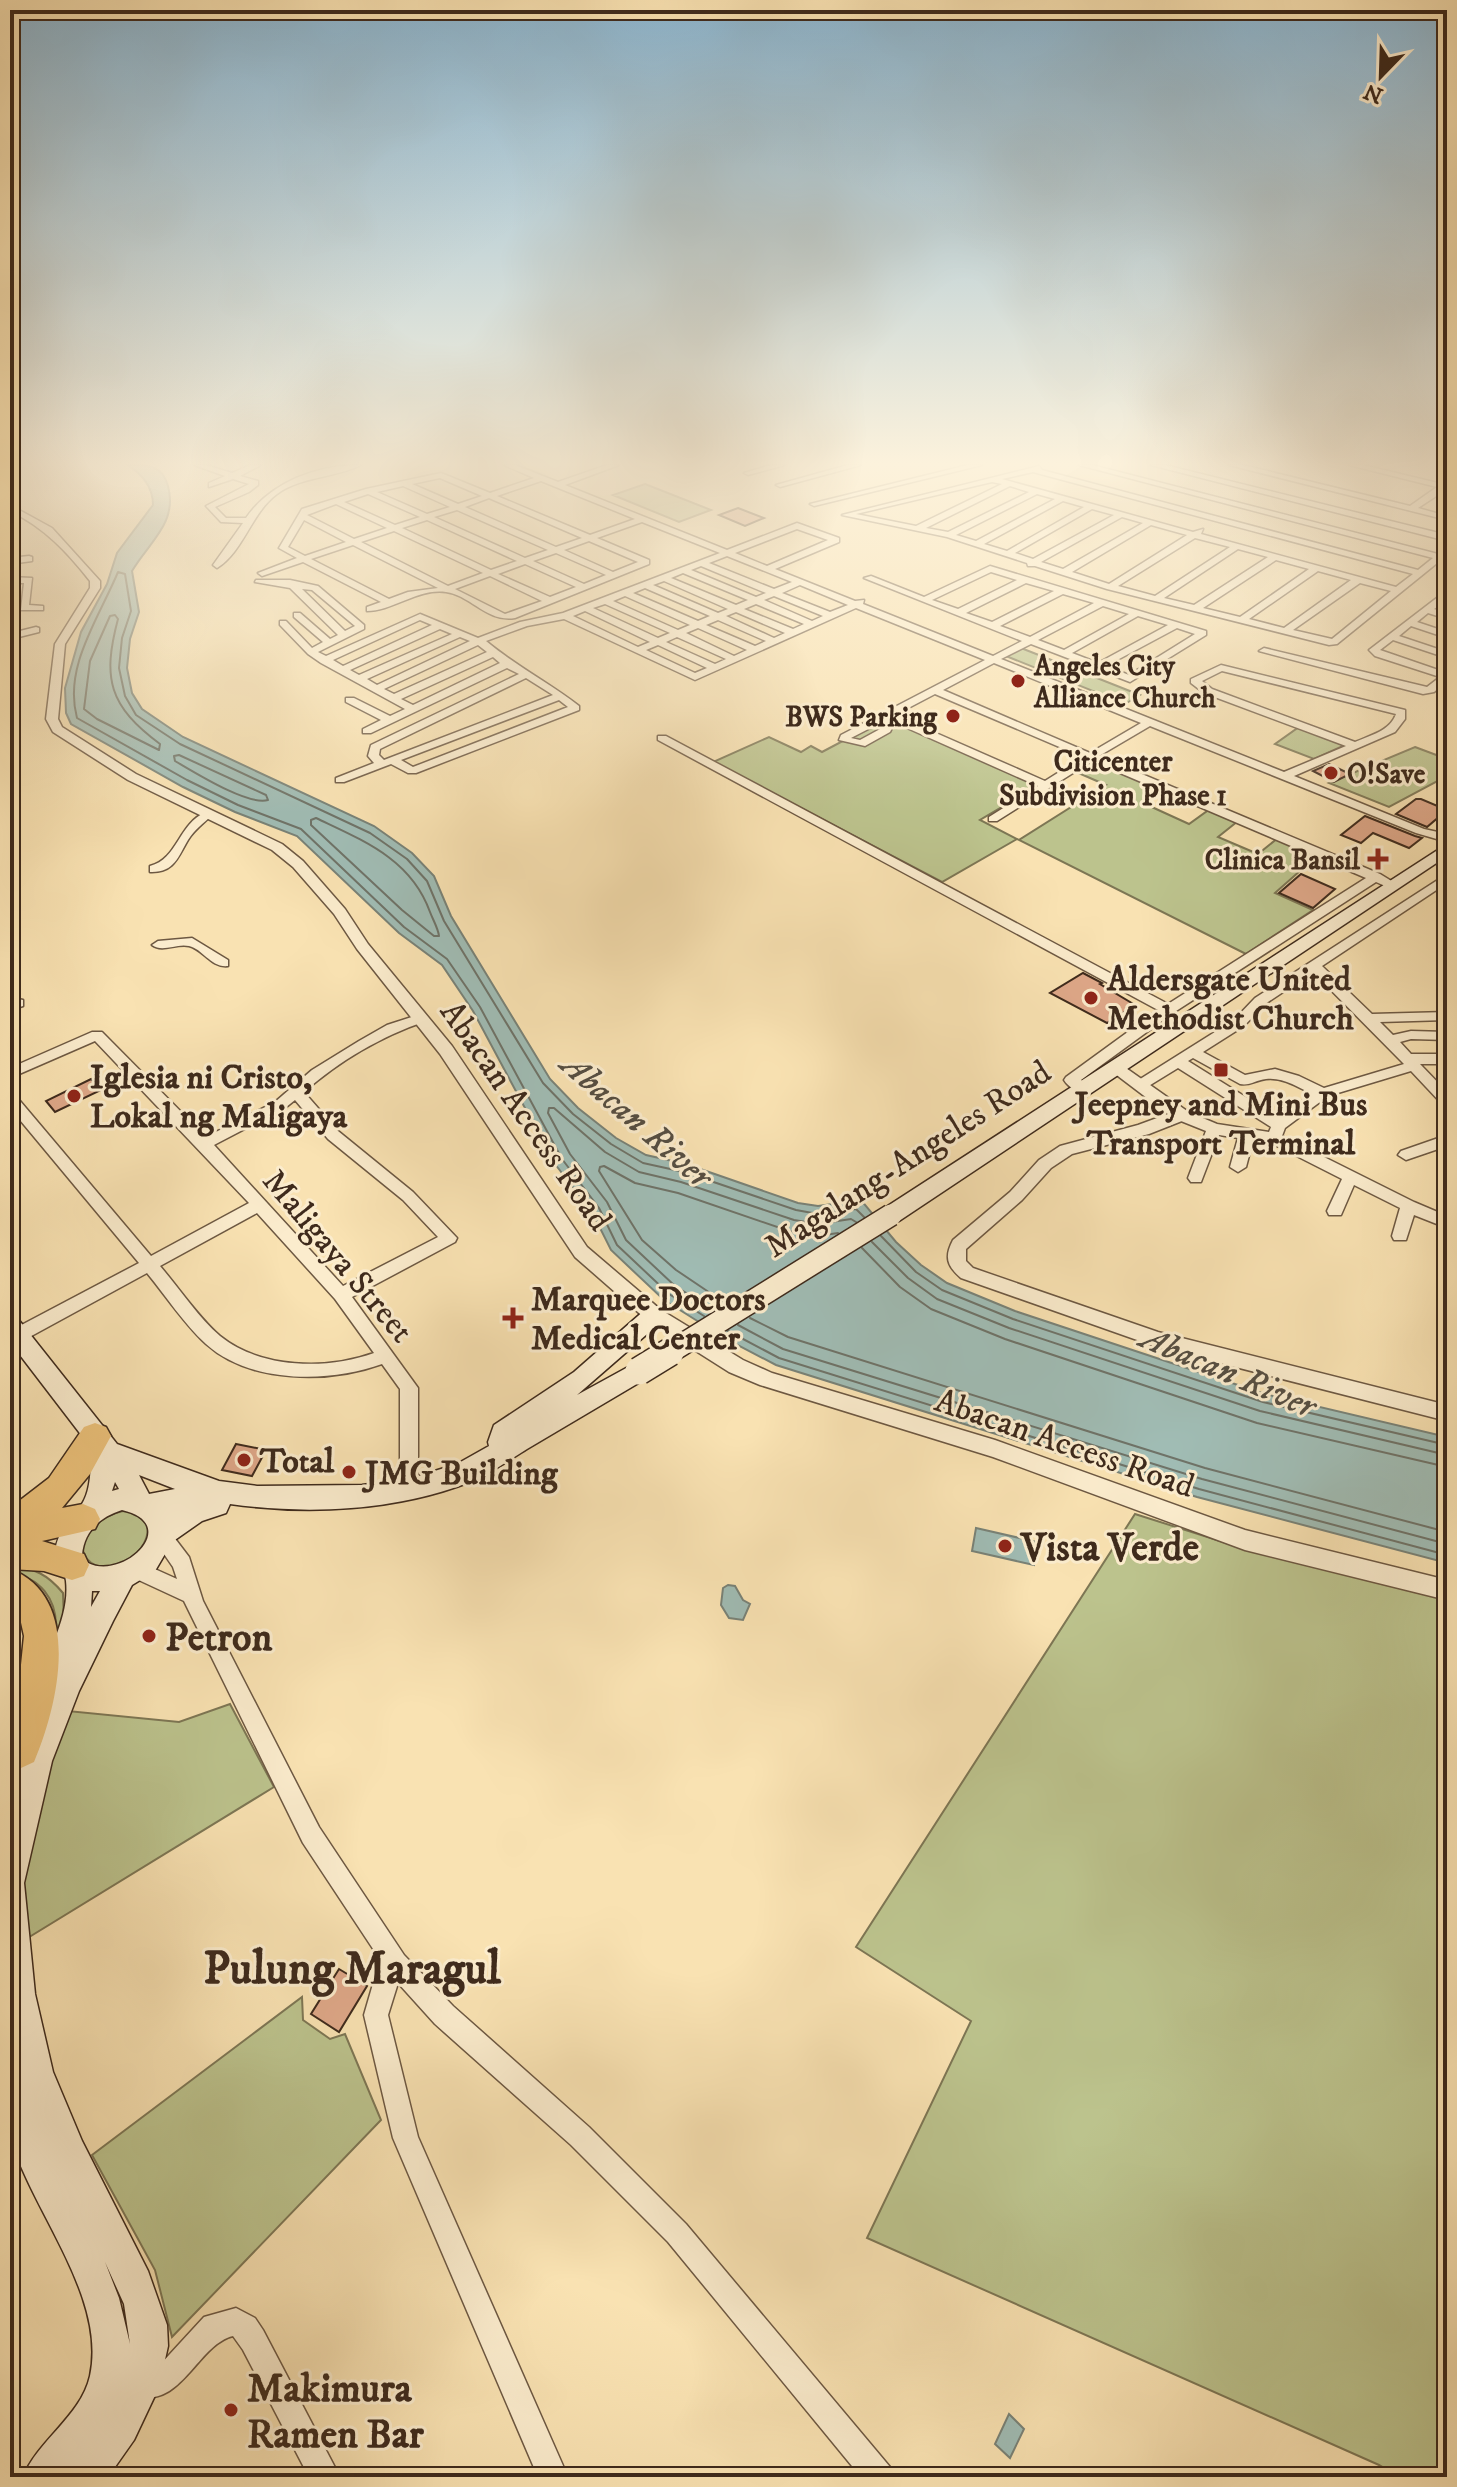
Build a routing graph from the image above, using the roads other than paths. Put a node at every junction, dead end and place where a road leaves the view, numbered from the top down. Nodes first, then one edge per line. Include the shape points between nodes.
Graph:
1 (29, 581) edge
2 (95, 581) edge
3 (280, 581) edge
4 (346, 581) edge
5 (431, 581) edge
6 (470, 581) edge
7 (506, 581) edge
8 (569, 581) edge
9 (598, 581) edge
10 (652, 581) edge
11 (672, 581) edge
12 (710, 581) edge
13 (747, 581) edge
14 (802, 581) joint
15 (876, 581) edge
16 (964, 581) edge
17 (1022, 581) edge
18 (1027, 581) edge
19 (1090, 581) edge
20 (1120, 581) edge
21 (1183, 581) edge
22 (1240, 581) edge
23 (1298, 581) edge
24 (1356, 581) edge
25 (1366, 581) edge
26 (1408, 581) edge
27 (290, 583) junction
28 (644, 584) junction
29 (583, 587) junction
30 (1110, 587) junction
31 (447, 589) junction
32 (1396, 590) junction
33 (624, 592) junction
34 (774, 592) junction
35 (1060, 592) junction
36 (1447, 598) edge
37 (1156, 599) junction
38 (604, 600) junction
39 (755, 600) junction
40 (924, 600) junction
41 (550, 601) junction
42 (388, 602) junction
43 (859, 603) junction
44 (1102, 603) junction
45 (40, 608) dead end
46 (585, 608) junction
47 (736, 608) junction
48 (370, 609) dead end
49 (1195, 609) junction
50 (1427, 610) junction
51 (958, 613) junction
52 (1137, 613) junction
53 (297, 615) dead end
54 (565, 616) junction
55 (831, 616) junction
56 (1447, 616) edge
57 (717, 617) junction
58 (1240, 621) junction
59 (283, 623) dead end
60 (1411, 623) junction
61 (812, 624) junction
62 (1177, 624) junction
63 (441, 625) junction
64 (698, 625) junction
65 (992, 626) junction
66 (36, 630) dead end
67 (1284, 632) junction
68 (461, 633) junction
69 (793, 633) junction
70 (677, 634) junction
71 (1447, 635) edge
72 (345, 636) junction
73 (1393, 637) junction
74 (774, 641) junction
75 (1031, 641) junction
76 (481, 642) junction
77 (657, 642) junction
78 (329, 643) junction
79 (10, 645) edge
80 (638, 650) junction
81 (755, 650) junction
82 (1264, 651) dead end
83 (311, 652) junction
84 (493, 653) junction
85 (1064, 654) junction
86 (1447, 655) edge
87 (734, 659) junction
88 (996, 659) junction
89 (324, 661) junction
90 (507, 664) junction
91 (1098, 667) junction
92 (715, 668) junction
93 (342, 670) junction
94 (525, 675) junction
95 (1447, 676) edge
96 (359, 679) junction
97 (376, 689) junction
98 (934, 690) junction
99 (560, 696) junction
100 (394, 698) junction
101 (350, 700) dead end
102 (412, 709) junction
103 (884, 717) junction
104 (393, 718) junction
105 (1149, 722) junction
106 (419, 727) junction
107 (1447, 728) edge
108 (367, 731) dead end
109 (662, 738) dead end
110 (1447, 738) edge
111 (1354, 745) junction
112 (1091, 757) junction
113 (387, 762) junction
114 (1289, 774) junction
115 (340, 780) dead end
116 (1045, 785) junction
117 (206, 815) junction
118 (993, 819) dead end
119 (1444, 840) edge
120 (154, 869) dead end
121 (1447, 878) edge
122 (1384, 881) junction
123 (158, 945) dead end
124 (1278, 950) junction
125 (223, 963) dead end
126 (1314, 965) junction
127 (1168, 1010) junction
128 (1447, 1016) edge
129 (421, 1018) junction
130 (1369, 1018) junction
131 (1447, 1036) edge
132 (1390, 1040) junction
133 (1192, 1052) junction
134 (1447, 1059) edge
135 (1178, 1061) junction
136 (1409, 1063) junction
137 (1116, 1066) junction
138 (10, 1073) edge
139 (1245, 1081) junction
140 (1427, 1082) junction
141 (1447, 1083) edge
142 (1142, 1084) junction
143 (1083, 1088) junction
144 (297, 1093) junction
145 (1229, 1093) junction
146 (1323, 1093) junction
147 (10, 1098) edge
148 (1447, 1101) edge
149 (1181, 1115) junction
150 (1214, 1129) junction
151 (1277, 1132) junction
152 (1247, 1133) junction
153 (1447, 1140) edge
154 (204, 1144) junction
155 (1406, 1155) dead end
156 (1238, 1167) dead end
157 (1351, 1176) junction
158 (1196, 1178) dead end
159 (259, 1205) junction
160 (1408, 1206) junction
161 (1335, 1211) dead end
162 (1447, 1222) edge
163 (1400, 1236) dead end
164 (149, 1264) junction
165 (341, 1295) junction
166 (654, 1315) junction
167 (14, 1330) edge
168 (386, 1356) junction
169 (1447, 1413) edge
170 (100, 1443) junction
171 (506, 1451) junction
172 (409, 1480) junction
173 (232, 1495) junction
174 (145, 1503) junction
175 (88, 1515) junction
176 (10, 1524) edge
177 (10, 1532) edge
178 (163, 1536) junction
179 (10, 1554) edge
180 (76, 1570) junction
181 (130, 1573) junction
182 (10, 1585) edge
183 (1447, 1590) edge
184 (193, 1596) junction
185 (21, 1749) junction
186 (10, 1787) edge
187 (10, 1880) edge
188 (10, 1887) edge
189 (396, 1963) junction
190 (10, 2080) edge
191 (141, 2384) junction
192 (43, 2477) edge
193 (82, 2477) edge
194 (325, 2477) edge
195 (553, 2477) edge
196 (880, 2477) edge

1 - 45 street via 24,608
2 - 117 street, Abacan Access Road via 60,644 52,719 57,729 112,766
3 - 27 street
4 - 42 street
5 - 31 street
6 - 31 street
7 - 41 street
8 - 29 street
9 - 29 street
10 - 28 street
11 - 47 street
12 - 39 street
13 - 34 street
14 - 34 street
14 - 43 street
15 - 40 street
16 - 40 street
17 - 51 street
18 - 35 street
19 - 30 street
20 - 30 street
21 - 37 street
22 - 49 street
23 - 58 street
24 - 67 street
25 - 32 street
26 - 32 street
27 - 72 street
27 - 72 street via 315,588 361,627
28 - 33 street
28 - 57 street
29 - 41 street
30 - 37 street
31 - 41 street via 506,617
31 - 42 street
32 - 67 street via 1337,639 1329,642
33 - 38 street
33 - 64 street
34 - 39 street
34 - 55 street
35 - 44 street
35 - 65 street
36 - 50 street
37 - 49 street
38 - 46 street
38 - 70 street
39 - 47 street
39 - 61 street
40 - 51 street
42 - 48 street
43 - 55 street
43 - 88 street
44 - 52 street
44 - 75 street
46 - 54 street
46 - 77 street
47 - 57 street
47 - 69 street
49 - 58 street
50 - 56 street
50 - 60 street
51 - 65 street
52 - 62 street
52 - 85 street
53 - 78 street
54 - 76 street via 547,616
54 - 80 street
55 - 61 street
57 - 64 street
57 - 74 street
58 - 67 street
59 - 83 street
60 - 71 street
60 - 73 street
61 - 69 street
62 - 91 street
62 - 91 street via 1203,633 1130,679
63 - 68 street
63 - 89 street via 413,618
63 - 93 street
64 - 70 street
64 - 81 street
65 - 75 street
66 - 79 street via 20,632
68 - 76 street
68 - 96 street
69 - 74 street
70 - 77 street
70 - 87 street
72 - 78 street
73 - 86 street
73 - 95 street via 1374,650
74 - 81 street
75 - 85 street
75 - 88 street
76 - 84 street
76 - 97 street
77 - 80 street
77 - 92 street
78 - 83 street
80 - 92 street via 695,677
81 - 87 street
82 - 95 street via 1423,691
83 - 89 street
84 - 90 street
84 - 100 street
85 - 91 street
87 - 92 street
88 - 98 street
88 - 105 street
88 - 114 street
89 - 93 street
90 - 94 street
90 - 102 street
93 - 96 street
94 - 99 street
94 - 106 street
96 - 97 street
97 - 100 street
98 - 103 street
98 - 112 street
99 - 113 street
99 - 113 street via 573,710 412,771
100 - 102 street
101 - 104 street
102 - 104 street
103 - 103 street via 889,727 861,744 844,739
103 - 116 street
104 - 106 street
104 - 108 street
105 - 112 street
105 - 114 street
106 - 113 street via 373,749 373,757
107 - 110 street
109 - 127 street
111 - 111 street via 1208,691 1195,681 1221,668 1401,712 1391,730
111 - 114 street
112 - 116 street
112 - 122 street
113 - 115 street
114 - 119 street
116 - 118 street
117 - 120 street via 183,840 177,857
117 - 129 street, Abacan Access Road via 277,847 298,864
119 - 122 main road, Magalang-Angeles Road
121 - 126 street
122 - 124 main road, Magalang-Angeles Road
123 - 125 street via 192,942
124 - 127 street
124 - 137 main road, Magalang-Angeles Road
126 - 130 street
126 - 133 street
127 - 143 street via 1071,1080
128 - 130 street
129 - 144 street via 392,1028 341,1058
129 - 166 street, Abacan Access Road via 573,1242
130 - 132 street
131 - 132 street
132 - 136 street
133 - 135 street
133 - 139 street
134 - 136 street
135 - 142 street
135 - 145 street
136 - 140 street
136 - 146 street
137 - 142 street
137 - 143 main road, Magalang-Angeles Road
138 - 154 street, Maligaya Street via 97,1035
139 - 145 street
139 - 146 street via 1260,1073 1282,1074
140 - 141 street
140 - 148 street
142 - 149 street
143 - 171 main road, Magalang-Angeles Road, bridge via 891,1215
144 - 154 street
144 - 165 street via 333,1135 408,1196 449,1238
145 - 151 street
146 - 151 street
147 - 164 street
149 - 150 street
149 - 169 street via 1066,1150 959,1245 957,1264 967,1273 1157,1339
150 - 152 street
150 - 158 street
151 - 152 street
151 - 157 street
152 - 156 street
153 - 155 street
154 - 159 street, Maligaya Street
157 - 160 street
157 - 161 street
159 - 164 street
159 - 165 street, Maligaya Street
160 - 162 street
160 - 163 street
164 - 167 street
164 - 168 street via 212,1339 241,1357 315,1370 350,1368
165 - 168 street, Maligaya Street
166 - 171 main road via 582,1379 503,1432 500,1442
166 - 183 street, Abacan Access Road via 767,1379 980,1444 1245,1540
167 - 170 main road
168 - 172 street, Maligaya Street via 410,1392
170 - 173 main road via 170,1477
170 - 174 main road
170 - 175 main road via 103,1481
170 - 176 highway via 64,1488
171 - 172 main road, Magalang-Angeles Road via 464,1473
172 - 173 main road, Magalang-Angeles Road via 362,1496
173 - 174 main road, Magalang-Angeles Road
173 - 178 main road, Magalang-Angeles Road via 193,1513
174 - 175 main road via 122,1499
174 - 178 main road via 159,1512
175 - 177 highway
175 - 180 main road via 69,1542
178 - 181 main road via 154,1554
178 - 184 street via 182,1563
179 - 180 highway via 44,1556
180 - 181 main road via 93,1579
180 - 185 main road via 77,1615
181 - 184 street
181 - 187 main road via 98,1617 40,1747
182 - 185 highway via 33,1608 43,1643
184 - 189 street via 311,1835
185 - 186 main road
188 - 191 main road via 17,1985 41,2086 143,2303 148,2326
189 - 195 street via 376,2015 406,2138
189 - 196 street via 444,2015 580,2136 677,2233
190 - 192 main road via 24,2131 92,2276 112,2343 113,2360 102,2397
191 - 193 main road via 128,2415
191 - 194 street via 165,2379 214,2327 236,2322 253,2340

